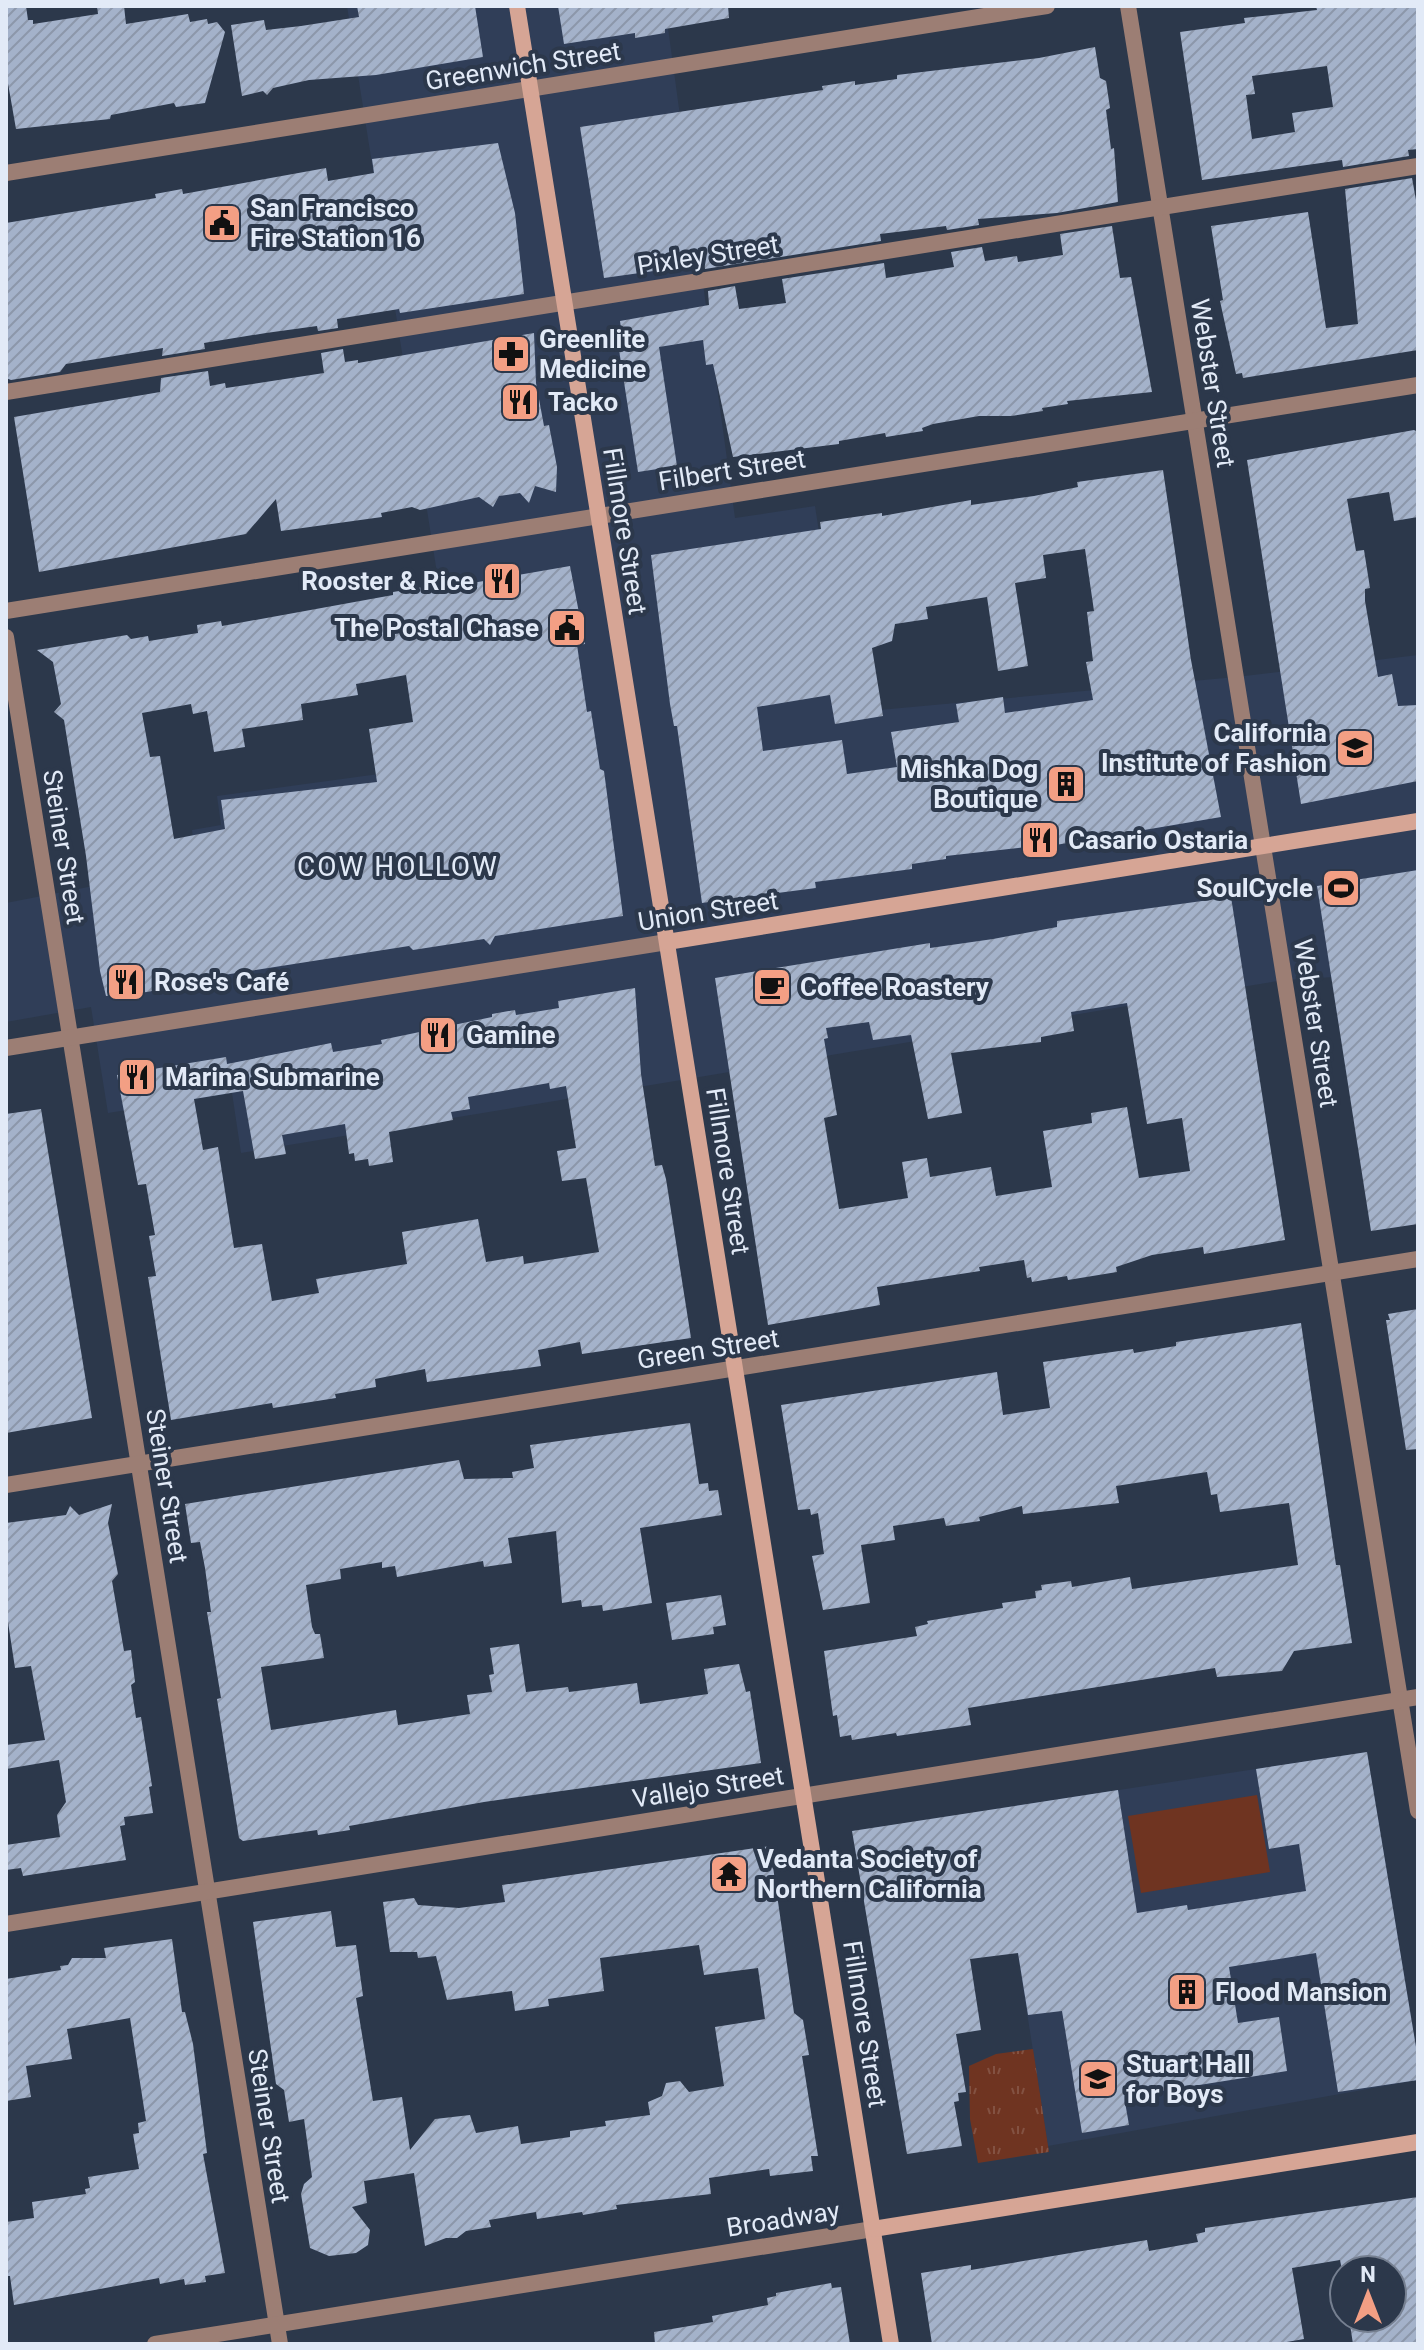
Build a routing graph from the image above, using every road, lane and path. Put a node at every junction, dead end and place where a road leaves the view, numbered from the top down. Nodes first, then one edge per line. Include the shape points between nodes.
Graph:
1 (517, 6) edge
2 (1047, 6) edge
3 (1128, 6) edge
4 (530, 89) junction
5 (1418, 166) edge
6 (6, 173) edge
7 (1160, 207) junction
8 (564, 303) junction
9 (1418, 385) edge
10 (6, 392) edge
11 (1195, 420) junction
12 (598, 516) junction
13 (6, 611) edge
14 (6, 637) edge
15 (1418, 821) edge
16 (1263, 846) junction
17 (667, 942) junction
18 (70, 1038) junction
19 (6, 1048) edge
20 (1418, 1259) edge
21 (1332, 1273) junction
22 (735, 1369) junction
23 (139, 1464) junction
24 (6, 1485) edge
25 (1418, 1697) edge
26 (1400, 1700) junction
27 (804, 1795) junction
28 (1418, 1811) edge
29 (208, 1891) junction
30 (6, 1924) edge
31 (1418, 2142) edge
32 (873, 2229) junction
33 (277, 2325) junction
34 (155, 2344) edge
35 (280, 2344) edge
36 (891, 2344) edge

1 - 4 street, Fillmore Street
2 - 4 street, Greenwich Street
3 - 7 street, Webster Street
4 - 6 street, Greenwich Street
4 - 8 street, Fillmore Street
5 - 7 street, Pixley Street
7 - 8 street, Pixley Street
7 - 11 street, Webster Street
8 - 10 street, Pixley Street
8 - 12 street, Fillmore Street
9 - 11 street, Filbert Street
11 - 12 street, Filbert Street
11 - 16 street, Webster Street
12 - 13 street, Filbert Street
12 - 17 street, Fillmore Street
14 - 18 street, Steiner Street
15 - 16 street, Union Street
16 - 17 street, Union Street
16 - 21 street, Webster Street
17 - 18 street, Union Street
17 - 22 street, Fillmore Street
18 - 19 street, Union Street
18 - 23 street, Steiner Street
20 - 21 street, Green Street
21 - 22 street, Green Street
21 - 26 street, Webster Street
22 - 23 street, Green Street
22 - 27 street, Fillmore Street
23 - 24 street, Green Street
23 - 29 street, Steiner Street
25 - 26 street, Vallejo Street
26 - 27 street, Vallejo Street
26 - 28 street, Webster Street
27 - 29 street, Vallejo Street
27 - 32 street, Fillmore Street
29 - 30 street, Vallejo Street
29 - 33 street, Steiner Street
31 - 32 street, Broadway
32 - 33 street, Broadway
32 - 36 street, Fillmore Street
33 - 34 street, Broadway
33 - 35 street, Steiner Street

